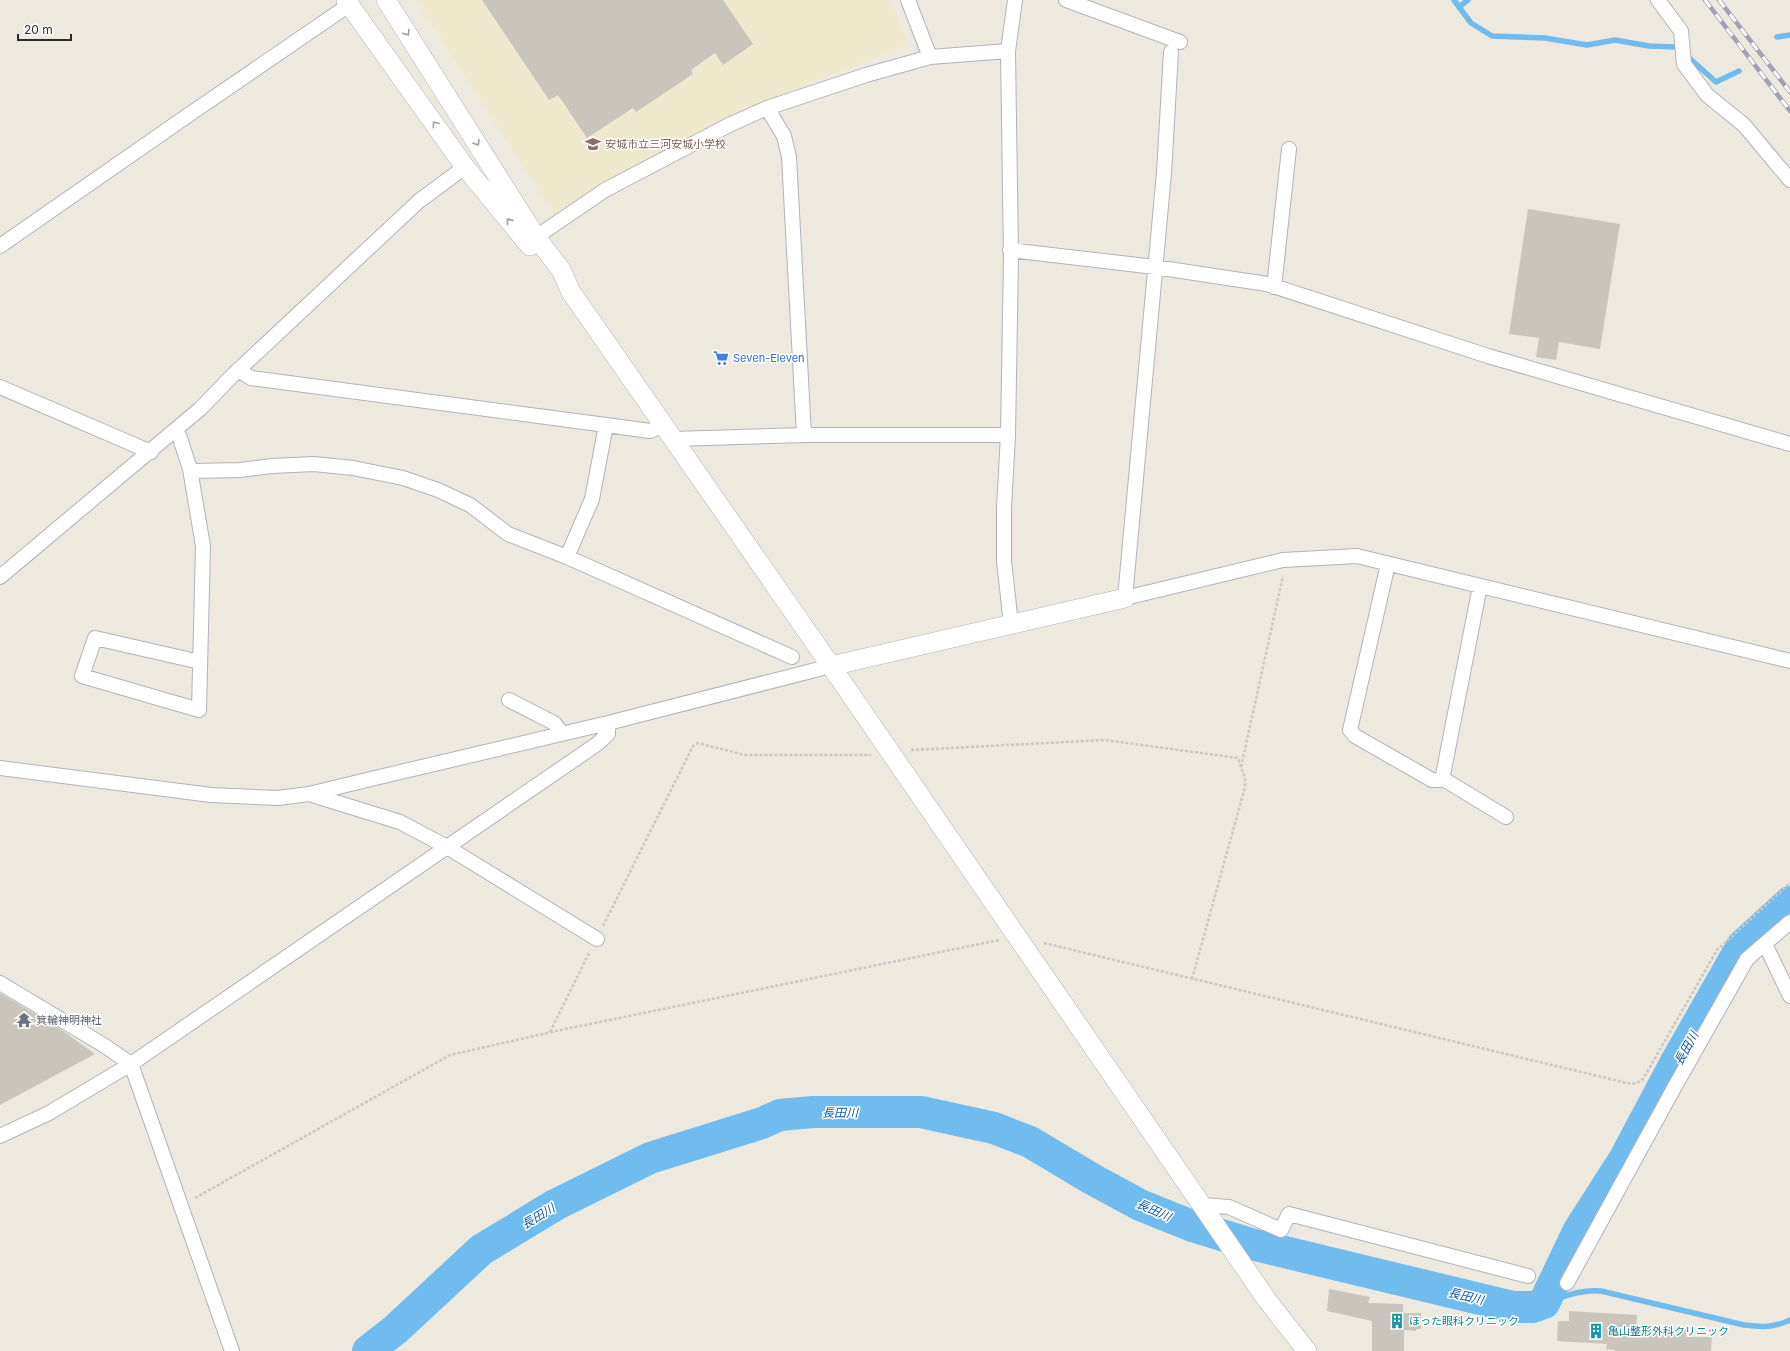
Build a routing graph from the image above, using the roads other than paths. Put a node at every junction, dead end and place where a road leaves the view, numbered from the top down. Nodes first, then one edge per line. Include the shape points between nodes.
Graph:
1 (386, 0) edge
2 (908, 0) edge
3 (1015, 0) edge
4 (1066, 0) edge
5 (1658, 0) edge
6 (348, 3) edge
7 (1180, 42) dead end
8 (1008, 51) junction
9 (1171, 52) dead end
10 (930, 57) junction
11 (767, 108) junction
12 (1289, 149) dead end
13 (465, 167) junction
14 (1790, 180) edge
15 (536, 237) junction
16 (0, 246) edge
17 (1010, 250) junction
18 (1154, 267) junction
19 (1274, 287) junction
20 (571, 292) junction
21 (238, 370) junction
22 (0, 388) edge
23 (606, 425) junction
24 (176, 430) junction
25 (668, 432) junction
26 (804, 435) junction
27 (1008, 435) junction
28 (1790, 444) edge
29 (151, 452) junction
30 (190, 469) junction
31 (567, 557) junction
32 (1388, 564) junction
33 (0, 577) edge
34 (1480, 586) junction
35 (1125, 598) junction
36 (1011, 624) junction
37 (792, 656) dead end
38 (1790, 661) edge
39 (200, 662) junction
40 (831, 666) junction
41 (509, 700) dead end
42 (608, 723) junction
43 (562, 734) junction
44 (0, 768) edge
45 (1442, 780) junction
46 (309, 794) junction
47 (1506, 817) dead end
48 (447, 847) junction
49 (1790, 922) edge
50 (597, 939) road end
51 (1766, 944) junction
52 (0, 983) edge
53 (1790, 996) edge
54 (131, 1064) junction
55 (0, 1136) edge
56 (1202, 1205) junction
57 (1528, 1276) dead end
58 (1567, 1283) dead end
59 (232, 1351) edge
60 (1307, 1351) edge

1 -> 15 street
2 - 10 street
3 - 8 street
4 - 7 street
5 - 14 street via 1682,31 1684,64 1707,95 1744,125
13 -> 6 street
6 - 16 street
8 - 10 street
8 - 17 street
9 - 18 street via 1164,173
10 - 11 street
11 - 15 street via 605,190
11 - 26 street via 784,136 789,157
12 - 19 street
20 -> 13 street via 554,278
13 - 21 street via 419,201
15 - 20 street via 561,270
17 - 18 street
17 - 27 street
18 - 19 street
18 - 35 street
19 - 28 street via 1480,354
20 - 25 street
21 - 23 street via 251,378
21 - 24 street
22 - 29 street
23 - 25 street
23 - 31 street via 592,499
24 - 29 street
24 - 30 street
25 - 26 street
25 - 40 street
26 - 27 street
27 - 36 street via 1004,561
29 - 33 street
30 - 31 street via 240,470 314,464 353,468 402,478 438,490 470,505 508,534
30 - 39 street via 203,546
31 - 37 street
32 - 34 street
32 - 35 street via 1357,556 1287,560
32 - 45 street via 1350,730 1355,736 1432,780
34 - 38 street
34 - 45 street
35 - 36 street
36 - 40 street
39 - 39 street via 198,710 82,676 95,638
40 - 42 street
40 - 56 street
41 - 43 street via 554,723
42 - 43 street
42 - 48 street via 608,734 597,744
43 - 46 street
44 - 46 street via 211,795 278,798
45 - 47 street
46 - 48 street via 400,822
48 - 50 street
48 - 54 street
49 - 51 street
51 - 53 street
51 - 58 street via 1747,959
52 - 54 street
54 - 55 street via 49,1113
54 - 59 street
56 - 57 street via 1229,1207 1280,1230 1289,1214
56 - 60 street via 1267,1300

